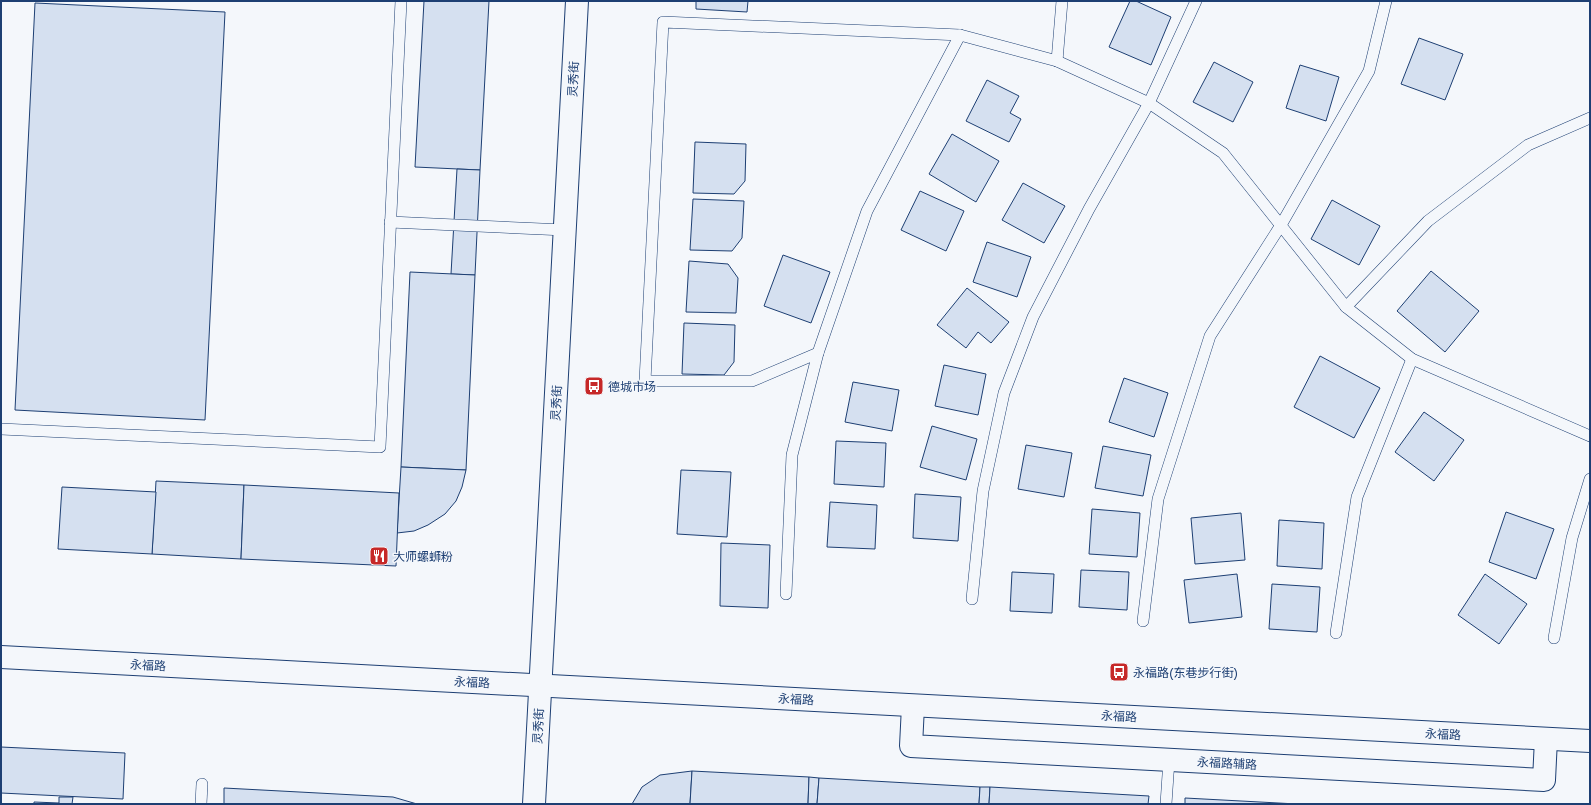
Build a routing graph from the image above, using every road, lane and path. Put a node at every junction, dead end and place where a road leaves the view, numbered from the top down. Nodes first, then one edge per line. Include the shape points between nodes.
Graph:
1 (401, 1) edge
2 (577, 1) edge
3 (1062, 1) edge
4 (1196, 1) edge
5 (1386, 1) edge
6 (960, 35) junction
7 (1057, 61) junction
8 (1150, 103) junction
9 (1590, 118) edge
10 (390, 222) junction
11 (1281, 225) junction
12 (565, 230) junction
13 (1346, 307) junction
14 (818, 353) junction
15 (1412, 359) junction
16 (1, 429) edge
17 (1590, 436) edge
18 (1590, 479) edge
19 (786, 594) dead end
20 (972, 599) dead end
21 (1143, 621) dead end
22 (1336, 633) dead end
23 (1554, 638) dead end
24 (1, 657) edge
25 (540, 686) junction
26 (913, 706) junction
27 (1546, 739) junction
28 (1590, 741) edge
29 (1169, 760) junction
30 (202, 784) dead end
31 (201, 804) edge
32 (534, 804) edge
33 (1166, 804) edge

1 - 10 lane
2 - 12 street, 灵秀街
3 - 7 lane
4 - 8 lane
5 - 11 lane via 1370,71
6 - 7 lane
6 - 14 lane via 867,210
6 - 14 lane via 664,22 646,381 752,381
7 - 8 lane
8 - 11 lane via 1223,153
8 - 20 lane via 1089,209 1033,317 1004,393 983,491
9 - 13 lane via 1528,145 1428,221
10 - 12 lane
10 - 16 lane via 380,447
11 - 13 lane
11 - 21 lane via 1210,336 1158,499
12 - 25 street, 灵秀街
13 - 15 lane
14 - 19 lane via 792,455
15 - 17 lane
15 - 22 lane via 1357,497
18 - 23 lane via 1572,538
24 - 25 street, 永福路
25 - 26 street, 永福路
25 - 32 street, 灵秀街
26 - 27 street, 永福路
26 - 29 street, 永福路辅路 via 911,746
27 - 28 street, 永福路
27 - 29 street, 永福路辅路 via 1544,780
29 - 33 lane
30 - 31 lane

